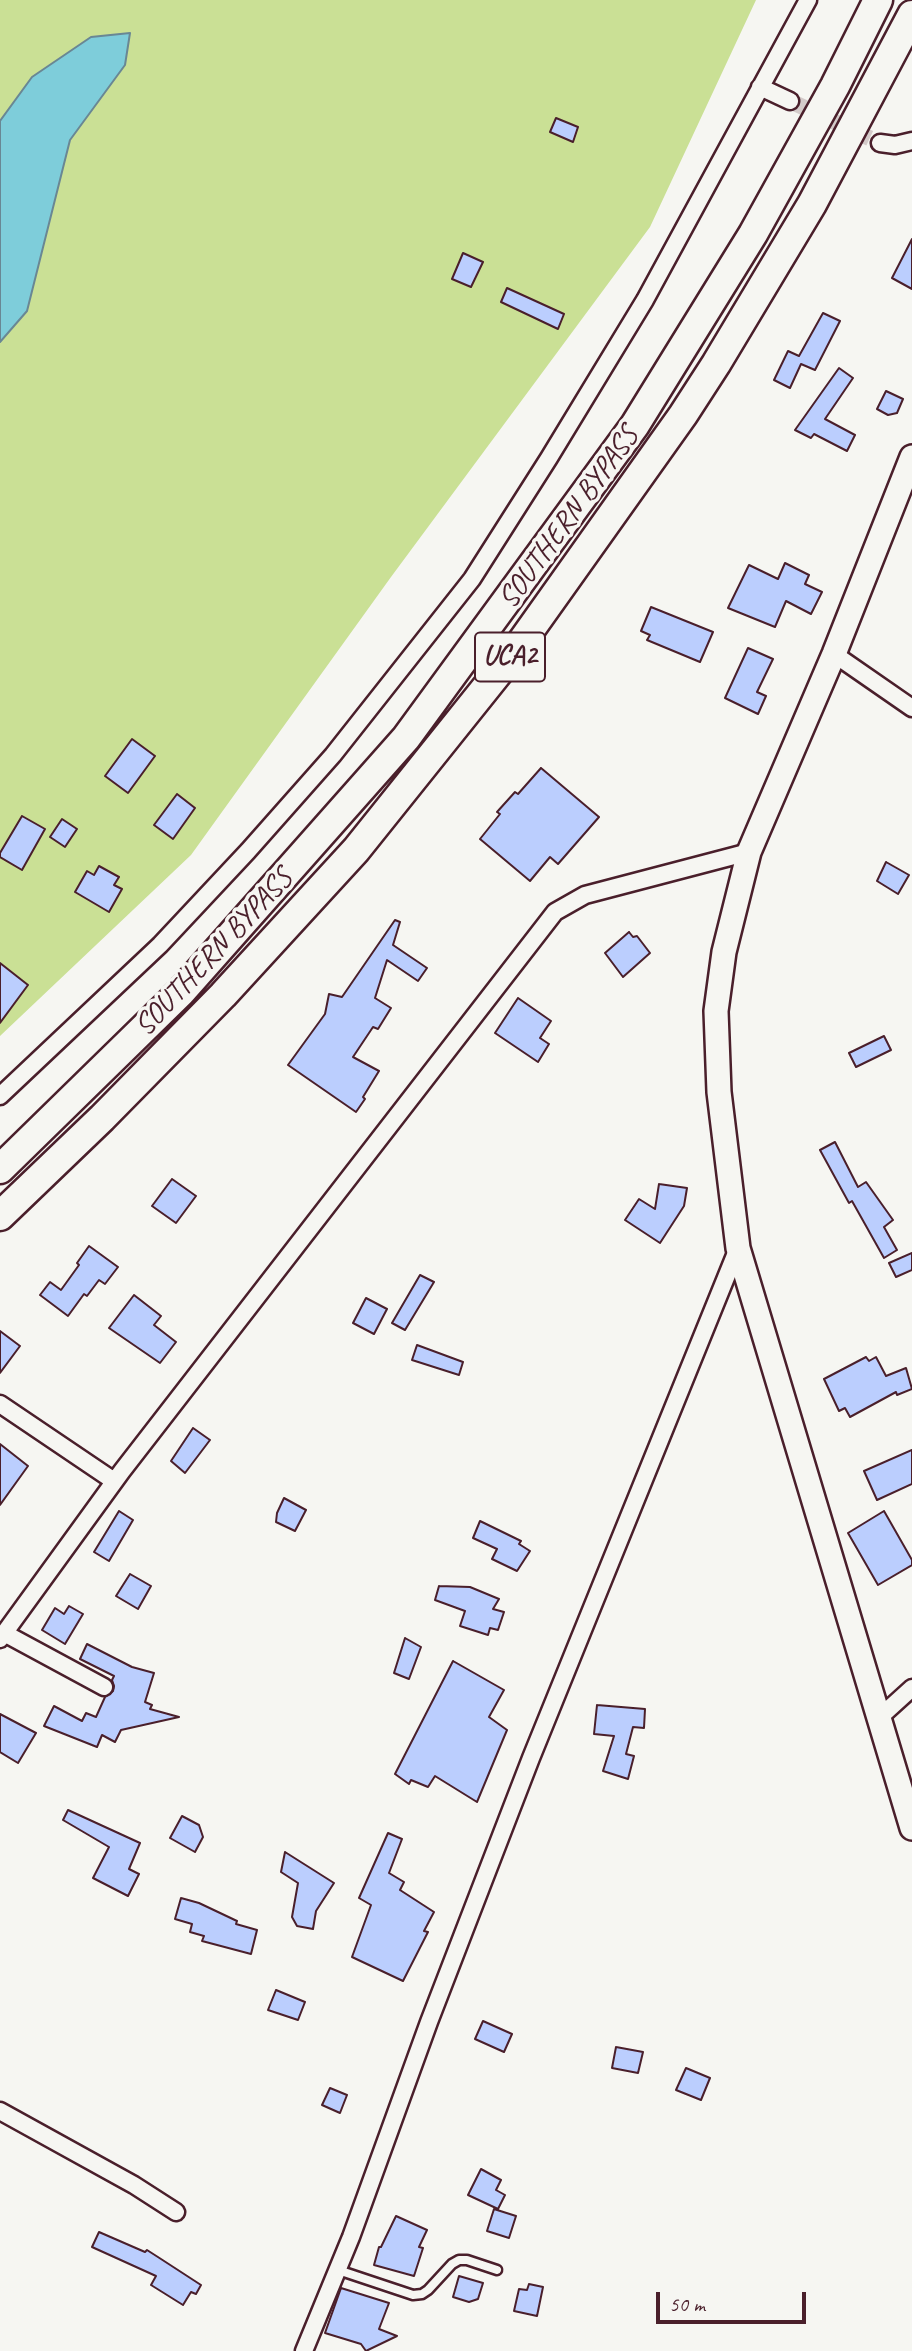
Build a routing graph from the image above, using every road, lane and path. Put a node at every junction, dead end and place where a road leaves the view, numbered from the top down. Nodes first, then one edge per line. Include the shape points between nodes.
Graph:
1 (808, 0) edge
2 (878, 0) edge
3 (912, 15) edge
4 (760, 87) junction
5 (790, 101) tunnel mouth
6 (912, 141) edge
7 (880, 143) tunnel mouth
8 (912, 457) edge
9 (834, 654) junction
10 (912, 708) edge
11 (749, 852) junction
12 (0, 1096) edge
13 (0, 1169) edge
14 (0, 1216) edge
15 (738, 1248) junction
16 (0, 1404) edge
17 (114, 1481) junction
18 (2, 1636) edge
19 (104, 1686) dead end
20 (912, 1688) edge
21 (880, 1717) junction
22 (912, 1828) edge
23 (0, 2110) edge
24 (176, 2212) dead end
25 (338, 2270) junction
26 (497, 2270) dead end
27 (304, 2351) edge

1 - 4 street
2 - 13 highway, SOUTHERN BYPASS / UCA2 via 753,234 635,425 406,738 181,992
3 - 14 highway, SOUTHERN BYPASS / UCA2 via 812,204 716,364 513,654 339,869 223,995
4 - 5 street
4 - 12 street via 645,300 472,579 333,755 248,851 160,945
6 - 7 street
8 - 9 main road
9 - 10 street
9 - 11 main road
11 - 15 main road via 724,952 716,1011 719,1092
11 - 17 street via 585,895 555,912
15 - 21 main road
15 - 25 street via 531,1758
16 - 17 street
17 - 18 street
18 - 19 street
20 - 21 street
21 - 22 main road
23 - 24 street
25 - 26 lane via 413,2295 428,2290 459,2260
25 - 27 street

